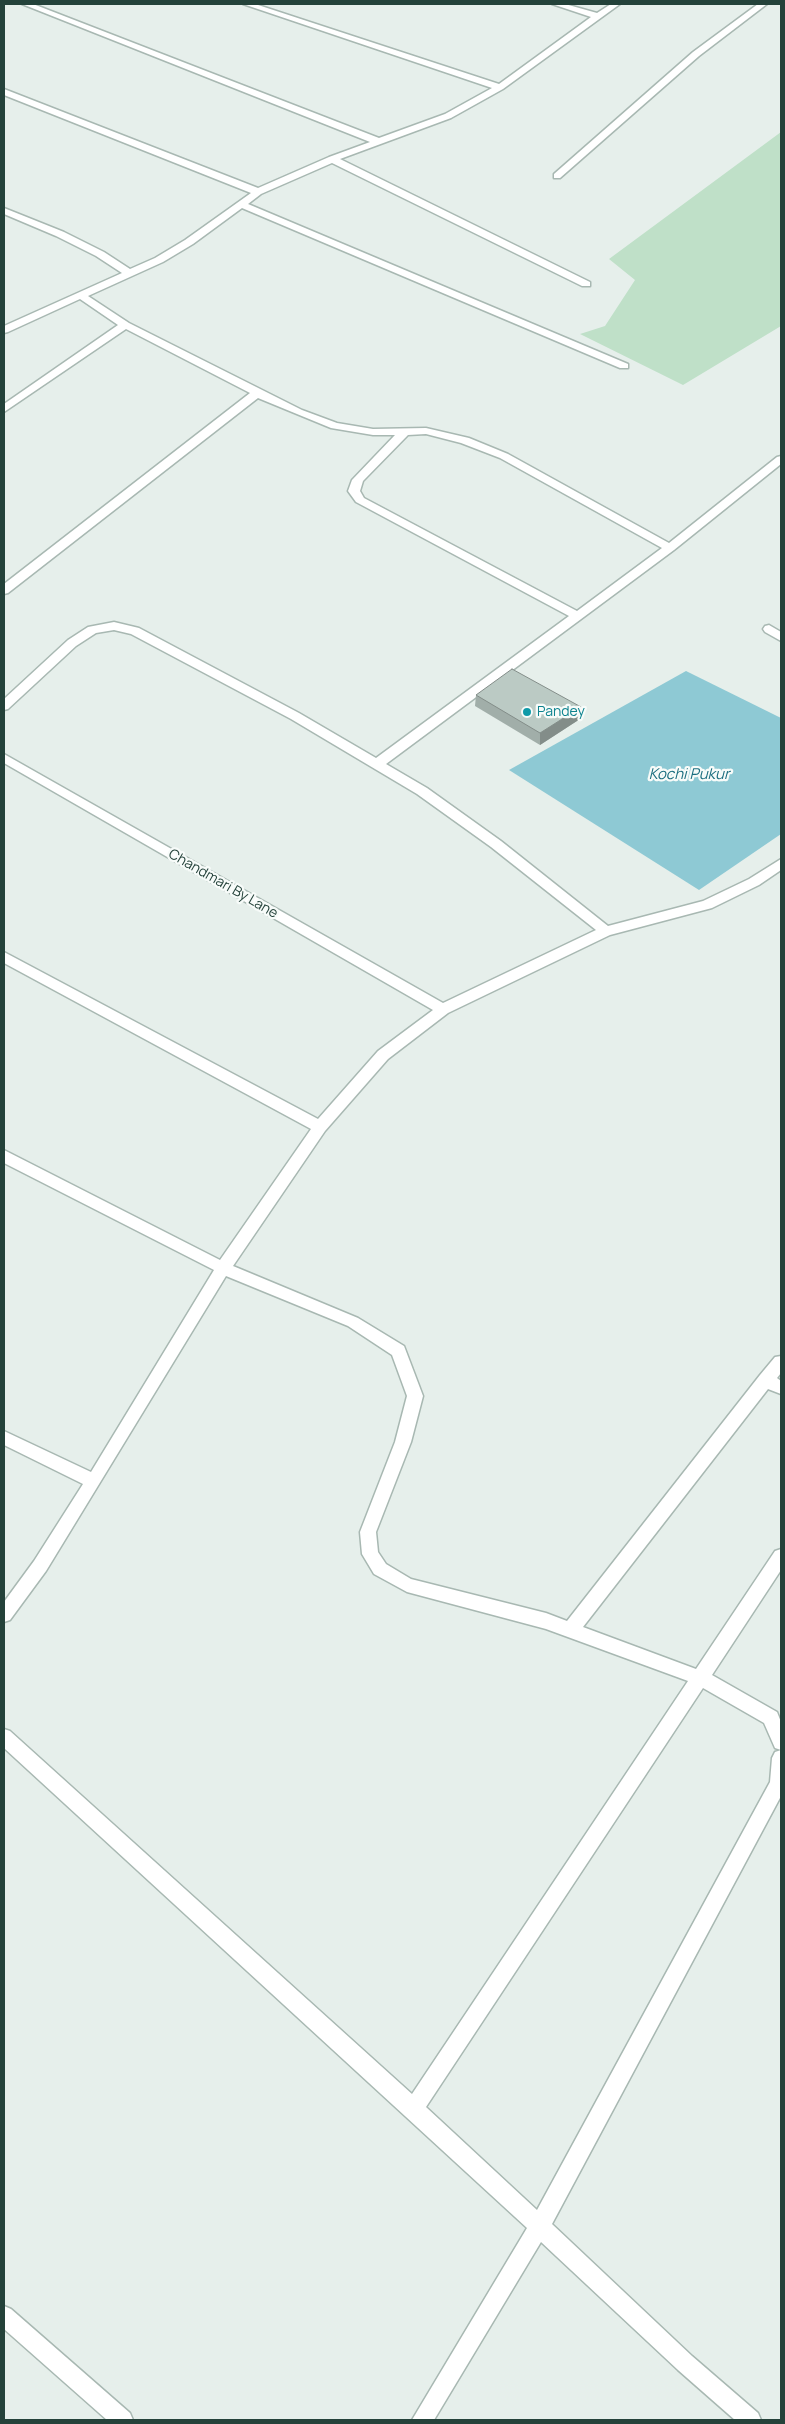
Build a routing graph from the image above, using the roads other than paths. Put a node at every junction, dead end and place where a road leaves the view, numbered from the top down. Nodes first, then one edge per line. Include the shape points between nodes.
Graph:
1 (26, 4) edge
2 (247, 4) edge
3 (556, 4) edge
4 (616, 4) edge
5 (763, 4) edge
6 (596, 16) junction
7 (500, 87) junction
8 (4, 92) edge
9 (377, 141) junction
10 (332, 159) junction
11 (557, 176) dead end
12 (258, 192) junction
13 (241, 204) junction
14 (4, 211) edge
15 (128, 272) junction
16 (586, 284) dead end
17 (82, 296) junction
18 (126, 325) junction
19 (4, 330) edge
20 (624, 366) dead end
21 (257, 393) junction
22 (4, 409) edge
23 (404, 431) junction
24 (781, 459) edge
25 (670, 548) junction
26 (4, 590) edge
27 (578, 616) junction
28 (770, 629) dead end
29 (781, 637) edge
30 (4, 706) edge
31 (4, 758) edge
32 (377, 764) junction
33 (781, 864) edge
34 (606, 931) junction
35 (4, 957) edge
36 (443, 1009) junction
37 (320, 1127) junction
38 (6, 1161) edge
39 (222, 1268) junction
40 (781, 1362) edge
41 (766, 1380) junction
42 (781, 1388) edge
43 (4, 1438) edge
44 (94, 1481) junction
45 (781, 1556) edge
46 (4, 1615) edge
47 (570, 1630) junction
48 (701, 1678) junction
49 (4, 1737) edge
50 (781, 1742) edge
51 (781, 1758) edge
52 (414, 2108) junction
53 (538, 2227) junction
54 (4, 2316) edge
55 (123, 2420) edge
56 (422, 2420) edge
57 (751, 2420) edge

1 - 9 street
2 - 7 street
3 - 6 street
4 - 6 street
5 - 11 street via 696,54
6 - 7 street
7 - 9 street via 448,116
8 - 12 street
9 - 10 street
10 - 12 street
10 - 16 street
12 - 13 street
13 - 15 street via 166,255
13 - 20 street
14 - 15 street via 60,234
15 - 17 street
17 - 18 street
17 - 19 street
18 - 21 street
18 - 22 street
21 - 23 street via 335,426 373,432
21 - 26 street
23 - 25 street via 426,431 465,440 504,456
23 - 27 street via 358,480 354,491 360,500
24 - 25 street
25 - 27 street
27 - 32 street
28 - 29 street
30 - 32 street via 72,643 92,630 114,626 134,631
31 - 36 street, Chandmari By Lane
32 - 34 street via 422,791 496,844
33 - 34 street via 754,882 707,905
34 - 36 street
35 - 37 street
36 - 37 street via 383,1055
37 - 39 street
38 - 39 street
39 - 44 street
39 - 47 street via 353,1322 398,1351 415,1396 402,1442 368,1532 370,1554 380,1569 407,1585
40 - 41 street
41 - 42 street
41 - 47 street
43 - 44 street
44 - 46 street via 40,1566
45 - 48 street
47 - 48 street
48 - 50 street via 771,1718
48 - 52 street
49 - 52 street
51 - 53 street via 779,1782
52 - 53 street
53 - 56 street
53 - 57 street
54 - 55 street

